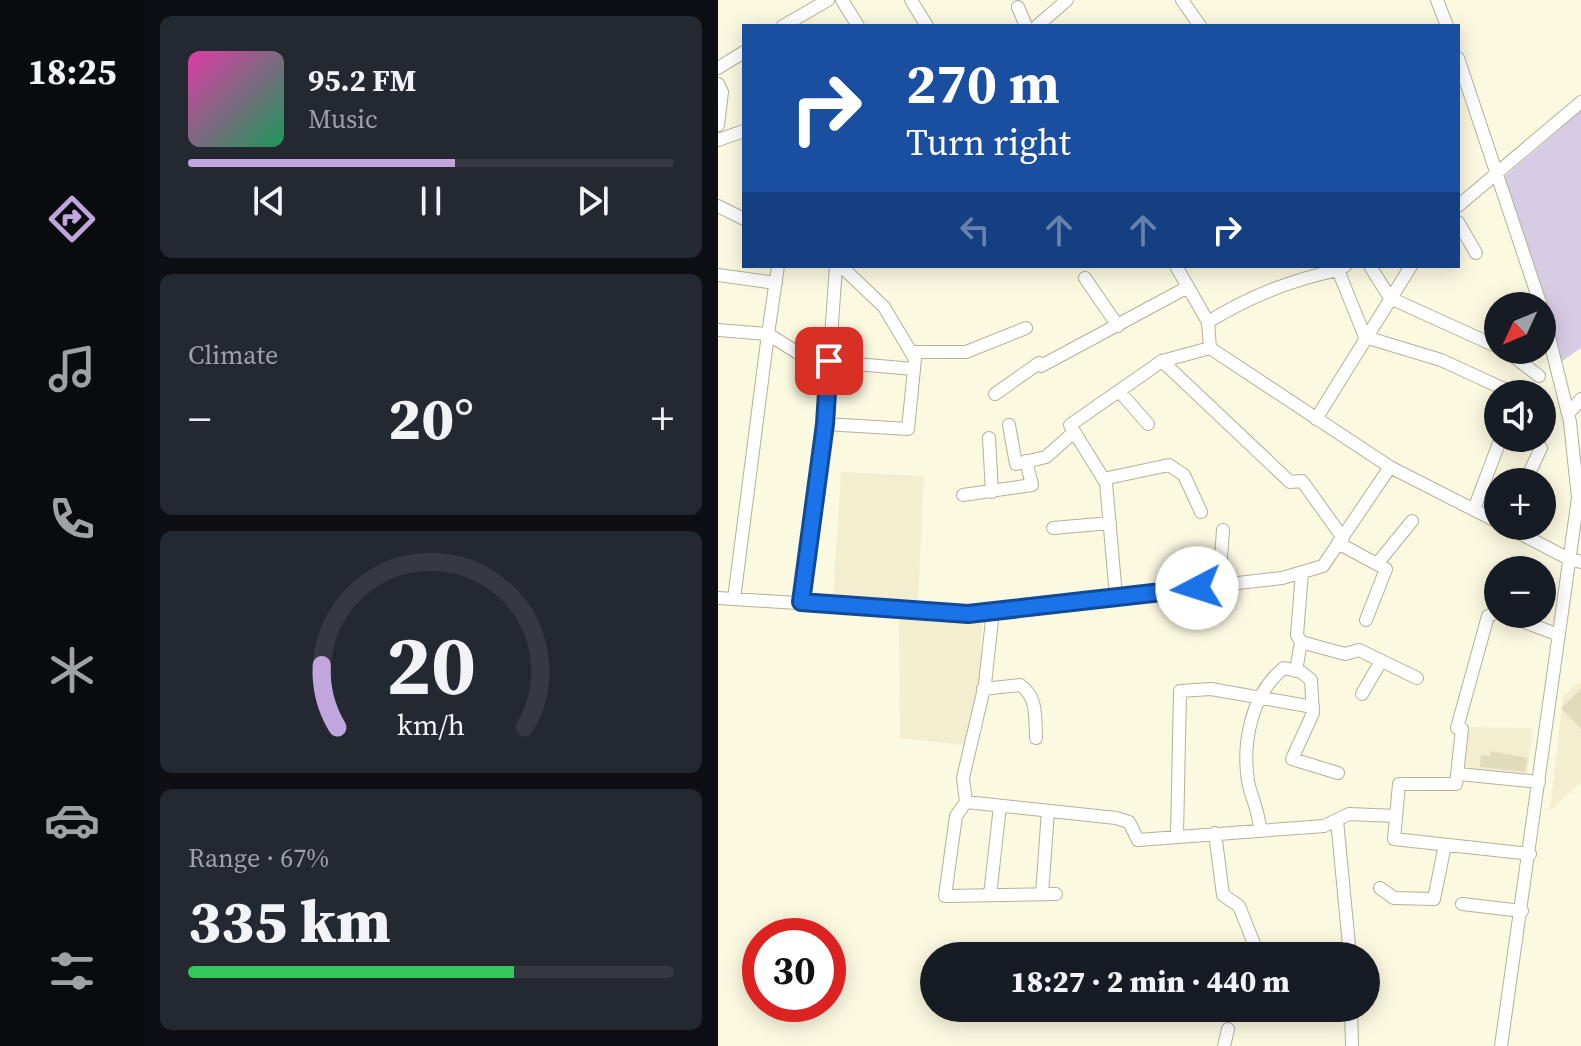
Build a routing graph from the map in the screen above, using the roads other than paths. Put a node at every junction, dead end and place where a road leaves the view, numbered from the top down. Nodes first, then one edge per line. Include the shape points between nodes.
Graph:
1 (828, 0) edge
2 (842, 0) edge
3 (911, 0) edge
4 (1067, 0) edge
5 (1182, 0) edge
6 (1437, 0) edge
7 (1018, 7) dead end
8 (786, 24) edge
9 (857, 24) edge
10 (926, 24) edge
11 (1025, 24) edge
12 (1039, 24) edge
13 (1199, 24) edge
14 (1446, 24) edge
15 (742, 53) edge
16 (1460, 64) edge
17 (718, 68) edge
18 (718, 84) edge
19 (1581, 102) edge
20 (718, 125) edge
21 (742, 132) edge
22 (718, 140) edge
23 (1498, 171) junction
24 (1460, 204) edge
25 (718, 206) edge
26 (742, 218) edge
27 (1460, 225) edge
28 (1476, 253) dead end
29 (778, 268) edge
30 (844, 268) edge
31 (1177, 268) edge
32 (1341, 268) edge
33 (1371, 268) edge
34 (1410, 268) edge
35 (718, 275) edge
36 (1085, 278) dead end
37 (776, 283) junction
38 (1188, 287) junction
39 (1537, 292) edge
40 (1390, 298) junction
41 (1208, 322) junction
42 (1118, 326) junction
43 (1026, 328) dead end
44 (718, 330) edge
45 (768, 334) junction
46 (1365, 337) junction
47 (1484, 341) edge
48 (1210, 348) junction
49 (911, 352) junction
50 (829, 361) junction
51 (1162, 361) junction
52 (1523, 364) edge
53 (1556, 364) edge
54 (914, 369) junction
55 (1539, 376) dead end
56 (1485, 380) edge
57 (1119, 391) junction
58 (995, 394) dead end
59 (1581, 399) edge
60 (1568, 414) junction
61 (1316, 419) junction
62 (825, 424) junction
63 (1148, 424) dead end
64 (1009, 425) dead end
65 (1074, 432) junction
66 (989, 438) dead end
67 (1496, 452) edge
68 (1026, 461) junction
69 (1390, 467) junction
70 (1103, 479) junction
71 (992, 492) junction
72 (963, 495) dead end
73 (1474, 509) junction
74 (1201, 512) dead end
75 (1484, 514) edge
76 (1412, 521) dead end
77 (1110, 523) junction
78 (1053, 528) dead end
79 (1223, 530) dead end
80 (1340, 540) junction
81 (1534, 540) edge
82 (1575, 560) edge
83 (1377, 564) junction
84 (1302, 572) junction
85 (1219, 586) junction
86 (1197, 588) junction
87 (1116, 596) junction
88 (718, 598) edge
89 (734, 599) junction
90 (801, 602) junction
91 (1195, 607) dead end
92 (993, 611) junction
93 (1366, 620) dead end
94 (1484, 628) edge
95 (1541, 628) edge
96 (1559, 635) junction
97 (1301, 642) junction
98 (1381, 661) junction
99 (1296, 671) junction
100 (1417, 678) dead end
101 (983, 689) junction
102 (1362, 694) dead end
103 (1260, 697) junction
104 (1313, 707) junction
105 (1036, 738) dead end
106 (1338, 773) dead end
107 (1459, 774) junction
108 (1539, 782) junction
109 (966, 802) junction
110 (1000, 806) junction
111 (1048, 811) junction
112 (1396, 816) junction
113 (1337, 820) junction
114 (1260, 829) junction
115 (1215, 833) junction
116 (1177, 836) junction
117 (1445, 845) junction
118 (1530, 854) junction
119 (1380, 888) dead end
120 (1042, 894) junction
121 (1056, 894) dead end
122 (990, 895) junction
123 (1462, 904) dead end
124 (1522, 911) junction
125 (1253, 942) edge
126 (1349, 942) edge
127 (1351, 1022) edge
128 (1228, 1029) dead end
129 (1224, 1046) edge
130 (1352, 1046) edge
131 (1501, 1046) edge

1 - 8 street
2 - 9 street
3 - 10 street
4 - 12 street
5 - 13 street
6 - 14 street
7 - 11 street
15 - 17 street
16 - 23 street
18 - 20 street
19 - 23 street
21 - 22 street
23 - 24 street
23 - 39 street
25 - 26 street
27 - 28 street
29 - 37 street
30 - 49 street via 884,307
30 - 50 street
31 - 38 street
32 - 41 street via 1268,291
32 - 46 street
33 - 40 street
34 - 40 street
35 - 37 street
36 - 42 street
37 - 45 street
38 - 41 street
38 - 42 street
40 - 46 street
40 - 47 street
41 - 48 street
42 - 58 street via 1040,364
43 - 49 street via 966,352
44 - 45 street
45 - 50 street via 809,360
45 - 89 street
46 - 56 street via 1441,360
46 - 61 street
48 - 51 street
48 - 61 street
49 - 54 street
50 - 54 street
50 - 62 street
51 - 57 street
51 - 80 street via 1290,482 1302,481
52 - 55 street
53 - 60 street
54 - 62 street via 908,429
57 - 63 street
57 - 65 street via 1070,425
59 - 60 street
60 - 82 street via 1578,498
61 - 69 street
62 - 90 street
64 - 68 street via 1016,464
65 - 68 street via 1046,457
65 - 70 street
66 - 71 street
67 - 73 street
68 - 71 street via 1032,485
69 - 73 street
69 - 80 street
70 - 74 street via 1169,465 1184,475
70 - 77 street
71 - 72 street
73 - 75 street
76 - 83 street
77 - 78 street
77 - 87 street
79 - 85 street
80 - 83 street
80 - 84 street via 1323,566
81 - 82 street
82 - 96 street
83 - 93 street via 1386,569
84 - 85 street
84 - 97 street via 1297,635
85 - 86 street
86 - 87 street
86 - 91 street
87 - 92 street
88 - 89 street
89 - 90 street
90 - 92 street via 968,614
92 - 101 street
94 - 107 street via 1457,728 1462,729
95 - 96 street
96 - 108 street
97 - 98 street via 1345,654 1359,650
97 - 99 street
98 - 100 street
98 - 102 street
99 - 103 street via 1284,668 1266,681
99 - 104 street via 1311,680
101 - 105 street via 1020,685 1029,691
101 - 109 street via 963,778
103 - 104 street
103 - 114 street via 1247,733 1248,782
103 - 116 street via 1211,689 1180,691
104 - 106 street via 1292,759
107 - 108 street
107 - 112 street via 1456,784 1399,784
108 - 118 street
109 - 110 street
109 - 122 street via 956,816 945,896
110 - 111 street
110 - 122 street
111 - 116 street via 1129,822 1138,840
111 - 120 street
112 - 113 street via 1349,814
112 - 117 street via 1394,839
113 - 114 street via 1324,826
113 - 126 street
114 - 115 street
115 - 116 street
115 - 125 street via 1223,895 1239,906
117 - 118 street
117 - 119 street via 1434,899 1394,898
118 - 124 street
120 - 121 street
120 - 122 street
123 - 124 street
124 - 131 street
127 - 130 street
128 - 129 street

